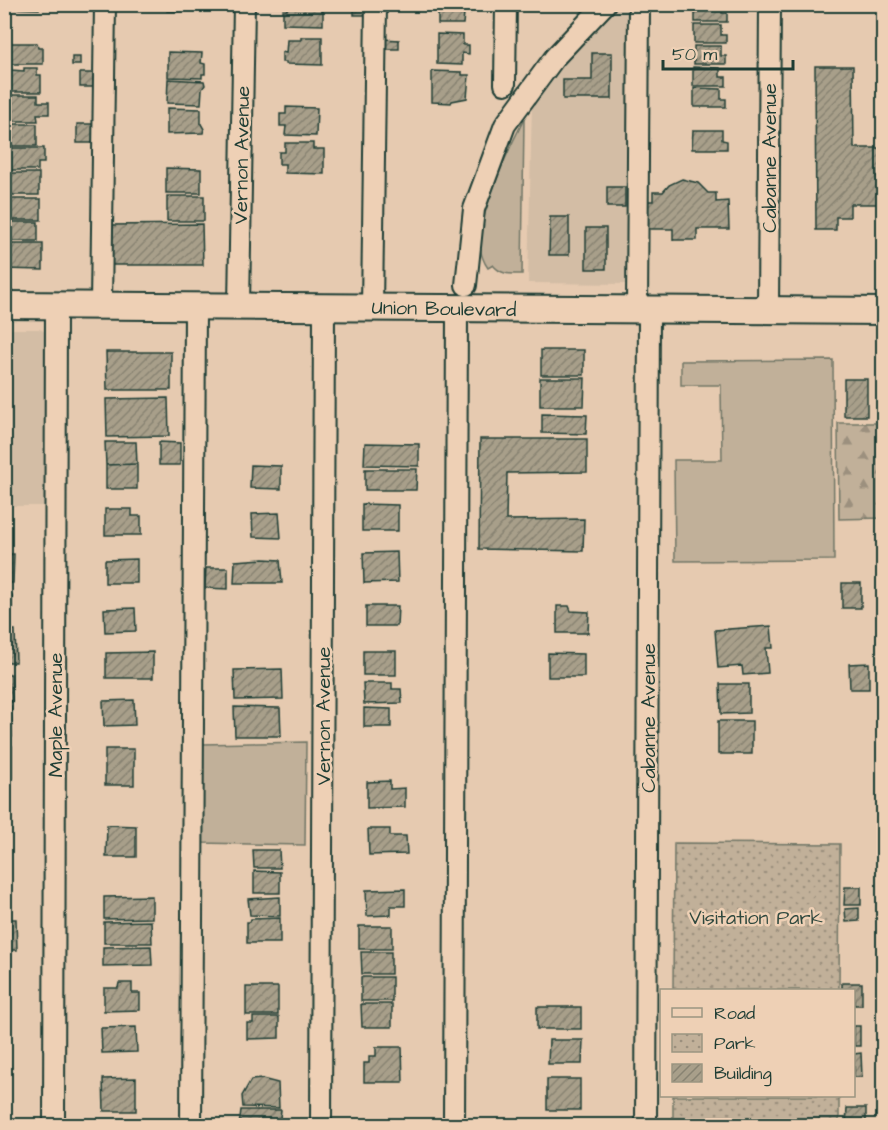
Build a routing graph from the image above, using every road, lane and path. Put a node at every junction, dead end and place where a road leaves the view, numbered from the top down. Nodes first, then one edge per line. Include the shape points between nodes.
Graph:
1 (105, 4) edge
2 (244, 4) edge
3 (376, 4) edge
4 (506, 4) edge
5 (605, 4) edge
6 (639, 4) edge
7 (770, 4) edge
8 (505, 84) dead end
9 (466, 285) dead end
10 (4, 305) edge
11 (56, 305) junction
12 (101, 305) junction
13 (239, 306) junction
14 (195, 307) junction
15 (324, 308) junction
16 (372, 308) junction
17 (457, 309) junction
18 (643, 310) junction
19 (768, 311) junction
20 (884, 311) edge
21 (54, 1125) edge
22 (191, 1125) edge
23 (321, 1125) edge
24 (454, 1125) edge
25 (646, 1125) edge

1 - 12 street
2 - 13 street, Vernon Avenue
3 - 16 street
4 - 8 street
5 - 9 street via 555,57 505,124 474,209
6 - 18 street, Cabanne Avenue
7 - 19 street, Cabanne Avenue
10 - 11 main road, Union Boulevard
11 - 12 main road, Union Boulevard
11 - 21 street, Maple Avenue
12 - 14 main road, Union Boulevard
13 - 14 main road, Union Boulevard
13 - 15 main road, Union Boulevard
14 - 22 street
15 - 16 main road, Union Boulevard
15 - 23 street, Vernon Avenue
16 - 17 main road, Union Boulevard
17 - 18 main road, Union Boulevard
17 - 24 street
18 - 19 main road, Union Boulevard
18 - 25 street, Cabanne Avenue
19 - 20 main road, Union Boulevard

